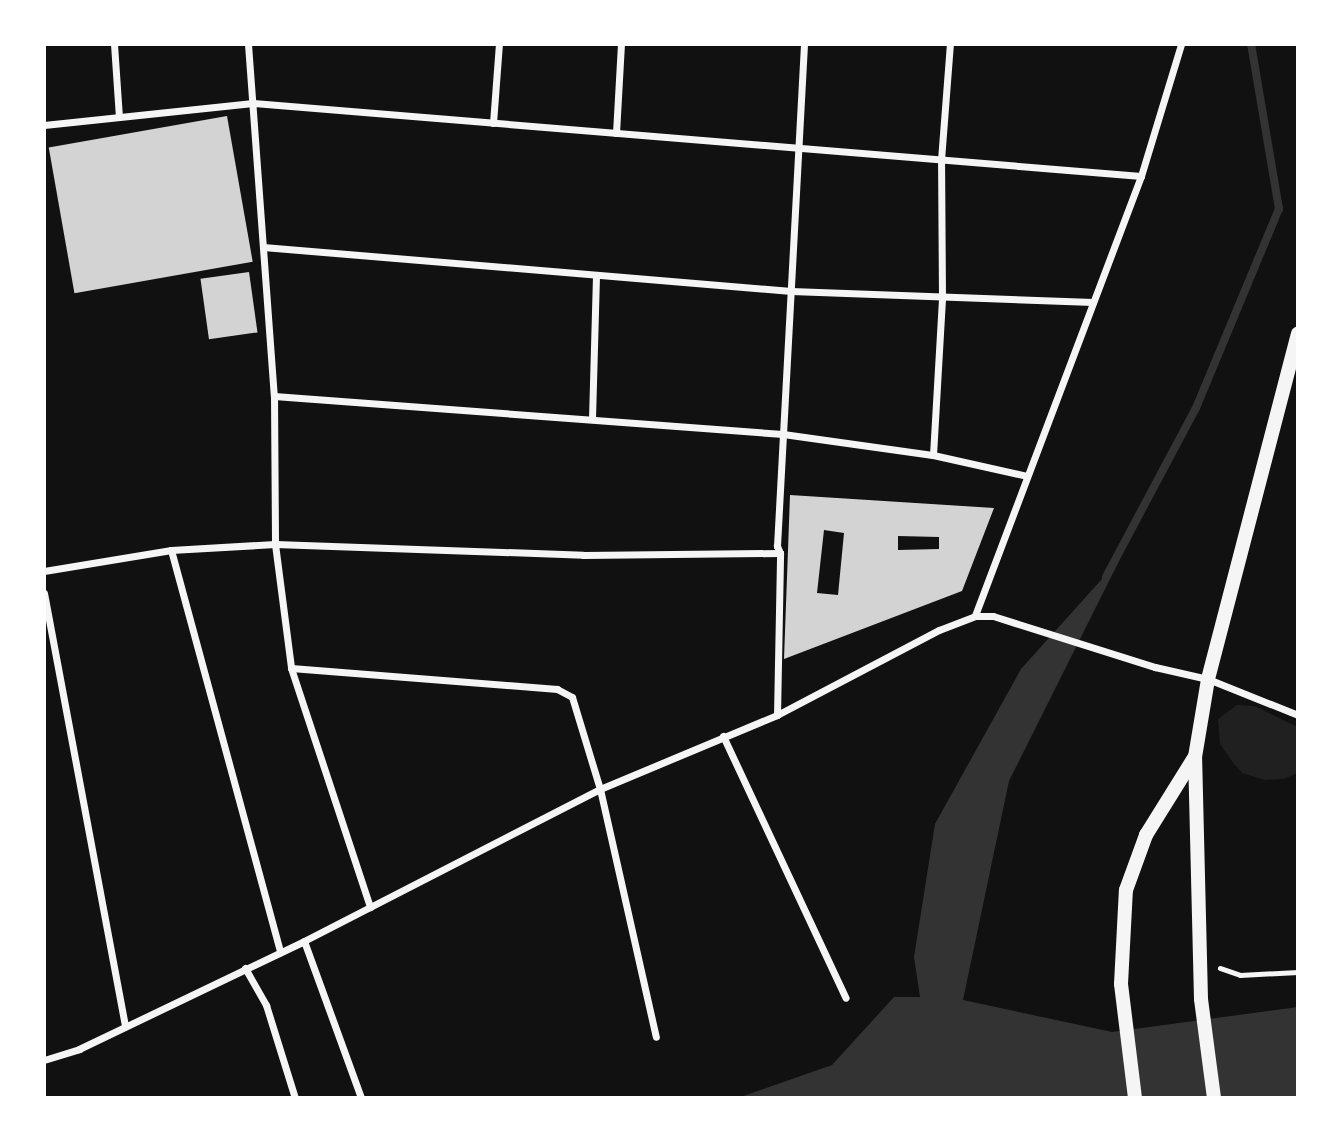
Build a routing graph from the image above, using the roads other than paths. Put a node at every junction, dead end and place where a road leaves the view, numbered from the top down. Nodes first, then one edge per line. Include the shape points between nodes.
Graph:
1 (114, 44) edge
2 (248, 44) edge
3 (499, 44) edge
4 (621, 44) edge
5 (804, 44) edge
6 (950, 44) edge
7 (1181, 44) edge
8 (253, 103) junction
9 (119, 117) junction
10 (493, 123) junction
11 (44, 125) edge
12 (617, 133) junction
13 (798, 148) junction
14 (941, 160) junction
15 (1141, 177) junction
16 (263, 247) junction
17 (596, 275) junction
18 (791, 291) junction
19 (942, 297) junction
20 (1093, 302) junction
21 (1298, 334) edge
22 (274, 396) junction
23 (593, 419) junction
24 (783, 434) junction
25 (933, 455) junction
26 (1027, 476) junction
27 (275, 544) junction
28 (171, 550) junction
29 (780, 553) junction
30 (44, 571) edge
31 (44, 593) edge
32 (975, 616) junction
33 (291, 668) junction
34 (1208, 679) junction
35 (777, 715) junction
36 (1298, 715) edge
37 (723, 736) junction
38 (1195, 757) junction
39 (600, 789) junction
40 (370, 908) junction
41 (304, 941) junction
42 (280, 952) junction
43 (246, 968) junction
44 (846, 998) dead end
45 (125, 1026) junction
46 (656, 1037) dead end
47 (44, 1060) edge
48 (295, 1098) edge
49 (360, 1098) edge
50 (1135, 1098) edge
51 (1214, 1098) edge

1 - 9 street
2 - 8 street
3 - 10 street
4 - 12 street
5 - 13 street
6 - 14 street
7 - 15 street
8 - 9 street
8 - 10 street
8 - 16 street
9 - 11 street
10 - 12 street
12 - 13 street
13 - 14 street
13 - 18 street
14 - 15 street
14 - 19 street
15 - 20 street
16 - 17 street
16 - 22 street
17 - 18 street
17 - 23 street
18 - 19 street
18 - 24 street
19 - 20 street
19 - 25 street
20 - 26 street
21 - 34 main road
22 - 23 street
22 - 27 street
23 - 24 street
24 - 25 street
24 - 29 street
25 - 26 street
26 - 32 street
27 - 28 street
27 - 29 street via 583,555
27 - 33 street
28 - 30 street
28 - 42 street
29 - 35 street
31 - 45 street
32 - 34 street via 993,616
32 - 35 street via 939,630
33 - 39 street via 557,689 572,697
33 - 40 street
34 - 36 street
34 - 38 main road
35 - 37 street
37 - 39 street
37 - 44 street
38 - 50 main road via 1146,835 1126,890 1121,984
38 - 51 main road via 1201,999
39 - 40 street
39 - 46 street
40 - 41 street
41 - 42 street
41 - 49 street
42 - 43 street
43 - 45 street
43 - 48 street via 266,1005
45 - 47 street

